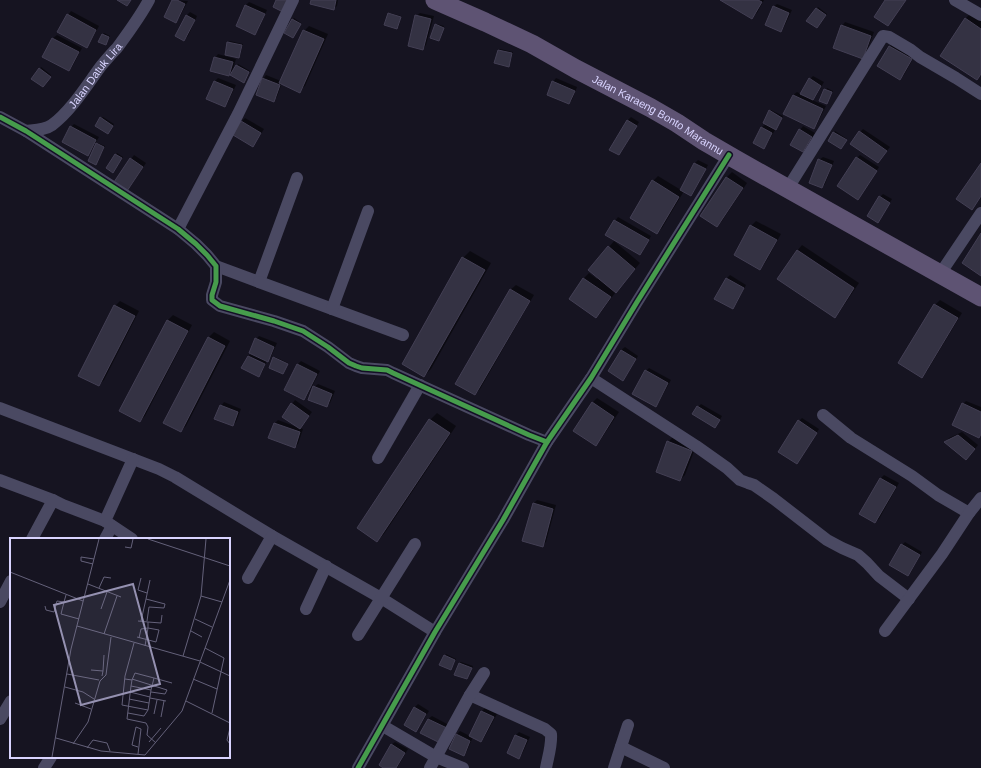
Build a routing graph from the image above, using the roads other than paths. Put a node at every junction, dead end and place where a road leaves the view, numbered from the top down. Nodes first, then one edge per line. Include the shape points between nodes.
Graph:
1 (149, 0) edge
2 (293, 0) edge
3 (435, 0) edge
4 (956, 0) edge
5 (981, 15) edge
6 (981, 94) edge
7 (0, 117) edge
8 (26, 131) junction
9 (729, 155) junction
10 (297, 178) dead end
11 (788, 188) junction
12 (368, 211) dead end
13 (981, 213) edge
14 (178, 229) junction
15 (216, 266) junction
16 (940, 274) junction
17 (259, 282) junction
18 (981, 297) edge
19 (332, 309) junction
20 (403, 335) dead end
21 (591, 378) junction
22 (420, 385) junction
23 (0, 408) edge
24 (823, 415) dead end
25 (547, 442) junction
26 (378, 458) dead end
27 (133, 459) junction
28 (0, 480) edge
29 (981, 498) edge
30 (53, 500) junction
31 (969, 513) junction
32 (109, 523) junction
33 (272, 536) junction
34 (33, 538) edge
35 (104, 538) edge
36 (131, 538) edge
37 (415, 544) dead end
38 (326, 566) junction
39 (248, 578) dead end
40 (10, 583) edge
41 (381, 598) junction
42 (909, 599) junction
43 (0, 602) edge
44 (306, 609) dead end
45 (885, 631) dead end
46 (435, 632) junction
47 (358, 635) dead end
48 (484, 673) dead end
49 (470, 695) junction
50 (0, 696) edge
51 (10, 701) edge
52 (10, 704) edge
53 (0, 719) edge
54 (628, 725) dead end
55 (382, 726) junction
56 (621, 747) junction
57 (436, 757) junction
58 (50, 758) edge
59 (44, 768) edge
60 (358, 768) edge
61 (430, 768) edge
62 (463, 768) edge
63 (546, 768) edge
64 (614, 768) edge
65 (664, 768) edge

1 - 8 street, Jalan Datuk Lira via 116,48 66,111 46,129
2 - 14 street
3 - 9 main road, Jalan Karaeng Bonto Marannu via 532,44 652,108
4 - 5 street
6 - 11 street via 911,50 883,36
7 - 8 street
8 - 14 street
9 - 11 main road, Jalan Karaeng Bonto Marannu
9 - 21 street
10 - 17 street
11 - 16 main road, Jalan Karaeng Bonto Marannu
12 - 19 street
13 - 16 street
14 - 15 street
15 - 17 street
15 - 22 street via 212,300 220,306 303,331 349,363 362,368 387,370
16 - 18 main road, Jalan Karaeng Bonto Marannu
17 - 19 street
19 - 20 street
21 - 25 street
21 - 42 street via 690,442 740,480 754,485 827,540 858,555 878,576
22 - 25 street
22 - 26 street
23 - 27 street
24 - 31 street via 851,438
25 - 46 street
27 - 32 street
27 - 33 street via 175,477
28 - 30 street
29 - 31 street
30 - 32 street
30 - 34 street
31 - 42 street
32 - 35 street
32 - 36 street
33 - 38 street
33 - 39 street
37 - 41 street
38 - 41 street
38 - 44 street
40 - 43 street
41 - 46 street
41 - 47 street
42 - 45 street
46 - 55 street
48 - 49 street
49 - 57 street
49 - 63 street via 551,734
50 - 51 street
52 - 53 street
54 - 56 street
55 - 57 street
55 - 60 street
56 - 64 street
56 - 65 street
57 - 61 street
57 - 62 street
58 - 59 street

